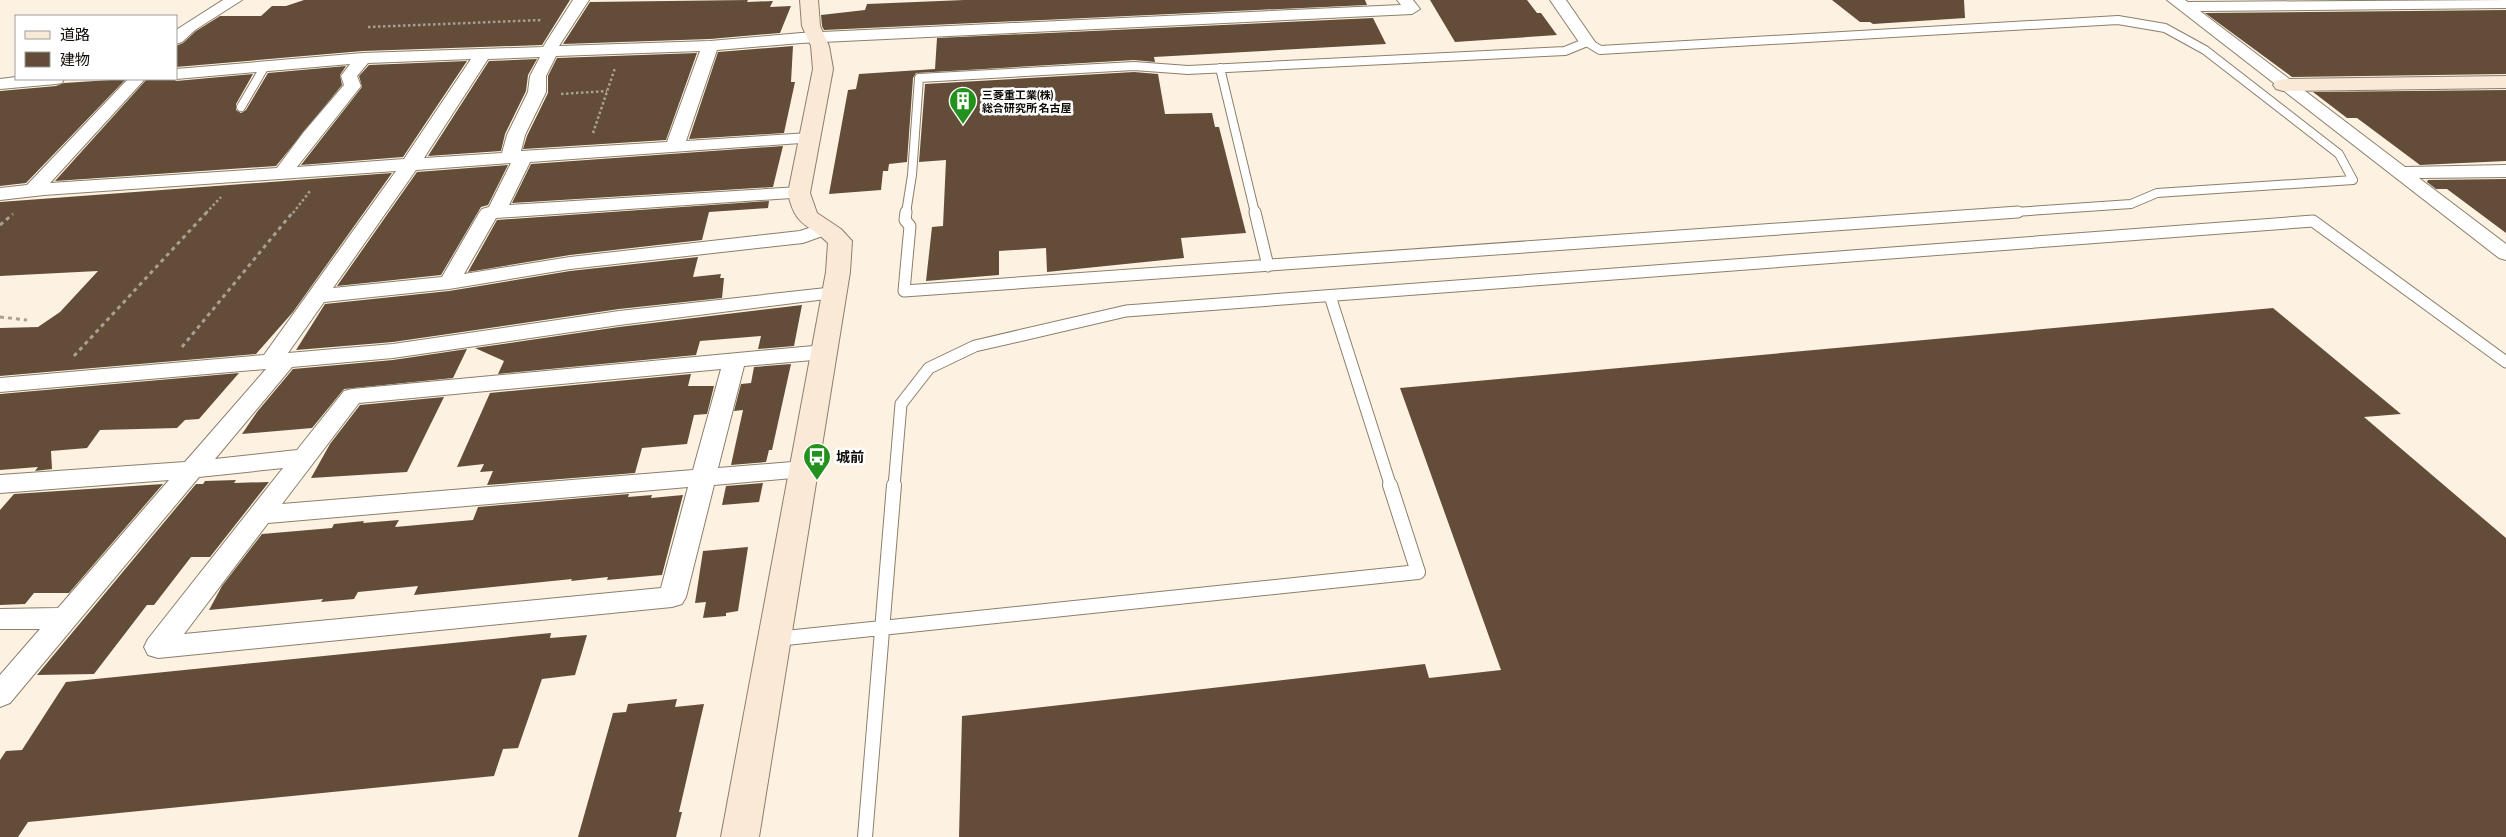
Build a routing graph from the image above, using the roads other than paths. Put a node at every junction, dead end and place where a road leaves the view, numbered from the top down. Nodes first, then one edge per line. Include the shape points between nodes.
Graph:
1 (234, 0) edge
2 (581, 0) edge
3 (808, 0) edge
4 (1405, 0) edge
5 (1558, 0) edge
6 (2506, 3) edge
7 (2180, 4) edge
8 (178, 37) edge
9 (816, 37) junction
10 (1586, 42) junction
11 (710, 46) junction
12 (550, 51) junction
13 (483, 53) junction
14 (363, 58) junction
15 (266, 66) junction
16 (1220, 68) junction
17 (178, 74) edge
18 (45, 80) edge
19 (136, 80) edge
20 (2506, 82) edge
21 (0, 84) edge
22 (2283, 85) junction
23 (241, 107) dead end
24 (809, 138) junction
25 (675, 146) junction
26 (517, 156) junction
27 (410, 164) junction
28 (2506, 171) edge
29 (2401, 173) junction
30 (282, 174) junction
31 (32, 191) junction
32 (798, 193) junction
33 (0, 194) edge
34 (496, 212) junction
35 (824, 229) junction
36 (2506, 254) edge
37 (1268, 266) junction
38 (449, 283) junction
39 (835, 293) junction
40 (318, 296) junction
41 (1330, 296) junction
42 (824, 352) junction
43 (734, 360) junction
44 (284, 362) junction
45 (2506, 362) edge
46 (0, 385) edge
47 (305, 457) junction
48 (804, 469) junction
49 (192, 470) junction
50 (703, 478) junction
51 (0, 484) edge
52 (260, 515) junction
53 (66, 618) junction
54 (0, 619) edge
55 (882, 628) junction
56 (774, 639) junction
57 (0, 695) edge
58 (740, 837) edge
59 (865, 837) edge

1 - 8 street
2 - 12 street
3 - 9 street via 811,26
4 - 9 street via 1412,9
5 - 10 street
6 - 7 street
7 - 22 street
9 - 11 street
9 - 24 street via 823,69
10 - 16 lane via 1564,51
10 - 37 lane via 1600,50 2118,20 2165,28 2205,50 2339,154 2352,180 2157,193 2131,204
11 - 12 street
11 - 25 street
12 - 13 street
12 - 26 street via 538,76 536,96 516,134
13 - 14 street
13 - 27 street
14 - 15 street
14 - 30 street via 349,76 353,86
15 - 17 street
15 - 23 lane
16 - 37 lane
16 - 37 lane via 1188,70 1134,66 919,78 905,220 910,226 904,291
18 - 21 street
19 - 31 street
20 - 22 street
22 - 29 street
24 - 25 street
24 - 32 street
25 - 26 street
26 - 27 street
26 - 34 street
27 - 30 street
27 - 40 street
28 - 29 street
29 - 36 street
30 - 31 street
31 - 33 street
32 - 34 street
32 - 35 street via 801,210
34 - 38 street via 489,213
35 - 38 street via 803,236 570,263
35 - 39 street via 840,241
38 - 40 street
39 - 42 street
39 - 44 street via 619,318 393,351
40 - 44 street via 275,355
41 - 45 lane via 2314,221
41 - 55 lane via 1126,311 976,346 929,368 901,404
41 - 55 lane via 1418,572
42 - 43 street
42 - 48 street
43 - 47 street via 352,396
43 - 50 street
44 - 46 street
44 - 49 street
47 - 49 street
47 - 52 street
48 - 50 street
48 - 56 street
49 - 51 street
49 - 53 street
50 - 52 street
50 - 52 street via 672,597 158,647
53 - 54 street
53 - 57 street
55 - 56 lane
55 - 59 lane
56 - 58 street

